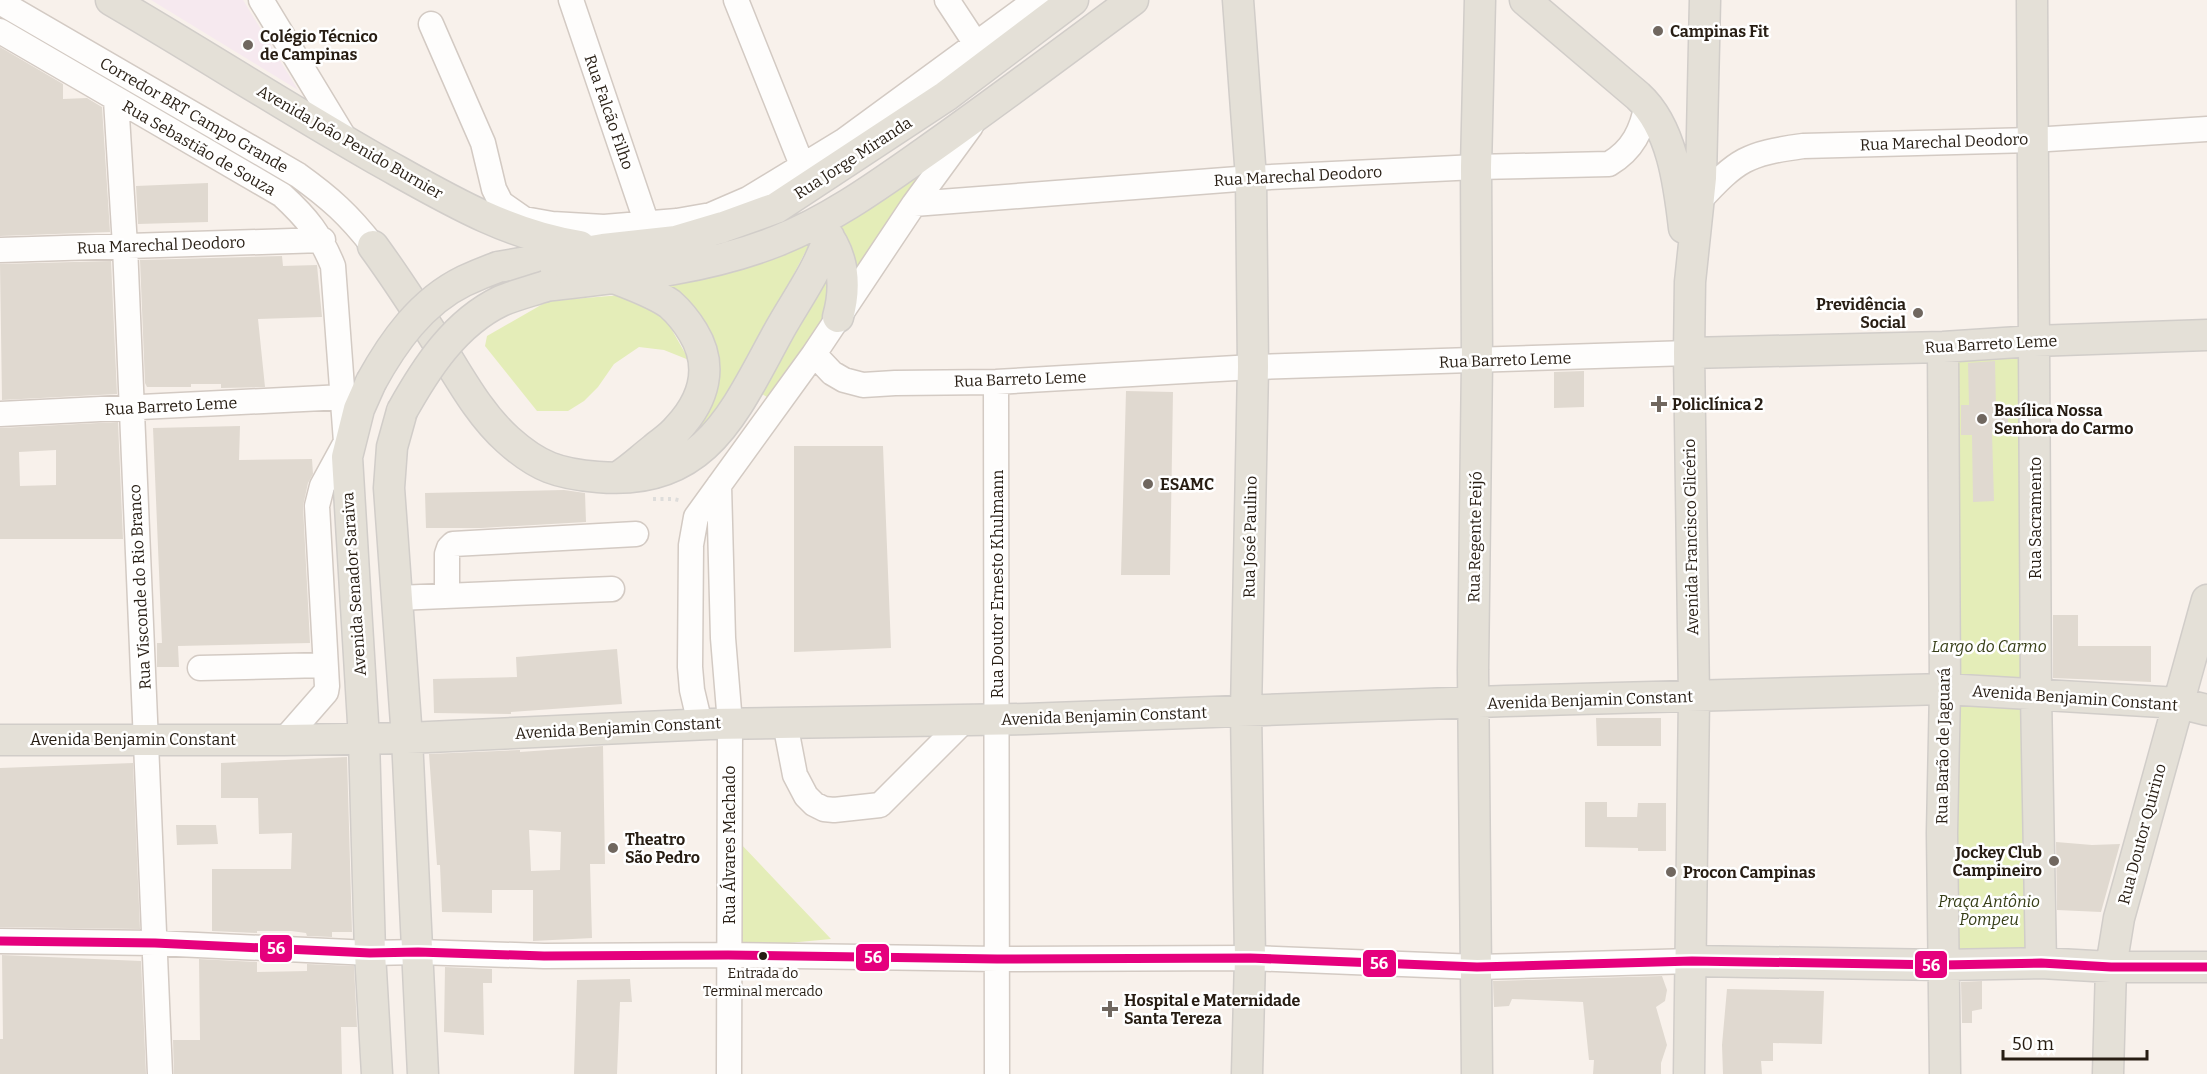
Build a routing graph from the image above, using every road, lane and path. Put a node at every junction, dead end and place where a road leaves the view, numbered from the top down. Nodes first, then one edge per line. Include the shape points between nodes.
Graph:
1 (111, 0) edge
2 (261, 0) edge
3 (571, 0) edge
4 (736, 0) edge
5 (948, 0) edge
6 (1036, 0) edge
7 (1073, 0) edge
8 (1133, 0) edge
9 (1238, 0) edge
10 (1480, 0) edge
11 (1705, 0) edge
12 (2032, 0) edge
13 (0, 2) edge
14 (1537, 5) edge
15 (430, 24) dead end
16 (0, 31) edge
17 (976, 44) junction
18 (116, 99) junction
19 (1647, 104) junction
20 (979, 114) junction
21 (2207, 129) edge
22 (2032, 140) junction
23 (347, 142) junction
24 (802, 165) junction
25 (1476, 167) junction
26 (1251, 178) junction
27 (1700, 201) junction
28 (914, 204) junction
29 (776, 208) junction
30 (647, 224) junction
31 (823, 230) junction
32 (322, 240) junction
33 (125, 246) junction
34 (373, 246) joint
35 (603, 249) junction
36 (0, 250) edge
37 (611, 277) junction
38 (1690, 282) junction
39 (838, 317) junction
40 (2207, 335) edge
41 (2034, 341) junction
42 (1943, 347) junction
43 (1689, 353) junction
44 (814, 354) junction
45 (1477, 361) junction
46 (1253, 367) junction
47 (996, 382) junction
48 (343, 397) junction
49 (132, 408) junction
50 (0, 414) edge
51 (346, 449) junction
52 (615, 479) junction
53 (719, 485) junction
54 (636, 534) dead end
55 (612, 589) dead end
56 (447, 596) junction
57 (397, 597) junction
58 (2207, 600) edge
59 (326, 665) junction
60 (200, 668) dead end
61 (1945, 689) junction
62 (2036, 695) junction
63 (1694, 697) junction
64 (1473, 704) junction
65 (2193, 706) edge
66 (1246, 711) junction
67 (997, 719) junction
68 (965, 720) junction
69 (730, 723) junction
70 (785, 723) junction
71 (700, 724) junction
72 (146, 738) junction
73 (407, 738) junction
74 (364, 739) junction
75 (0, 740) edge
76 (284, 740) junction
77 (0, 941) edge
78 (155, 943) junction
79 (418, 952) junction
80 (370, 953) junction
81 (728, 955) junction
82 (1250, 958) junction
83 (996, 959) junction
84 (1692, 961) junction
85 (2041, 963) junction
86 (1943, 965) junction
87 (1477, 967) junction
88 (2111, 967) junction
89 (2207, 967) edge
90 (160, 1074) edge
91 (377, 1074) edge
92 (423, 1074) edge
93 (729, 1074) edge
94 (998, 1074) edge
95 (1247, 1074) edge
96 (1477, 1074) edge
97 (1689, 1074) edge
98 (1945, 1074) edge
99 (2108, 1074) edge

1 - 23 main road, Avenida João Penido Burnier
2 - 23 street
3 - 30 street, Rua Falcão Filho
4 - 24 street
5 - 17 street
6 - 17 street, Rua Jorge Miranda
7 - 29 main road, Rua Jorge Miranda via 946,96
8 - 20 main road, Rua Jorge Miranda
9 - 26 main road, Rua José Paulino
10 - 25 main road, Rua Regente Feijó
11 - 27 main road, Avenida Francisco Glicério
12 - 22 main road, Rua Sacramento
13 - 34 street, Corredor BRT Campo Grande via 298,175 352,219
14 - 19 main road
15 - 30 street, Rua Jorge Miranda via 483,143 501,203 524,219 552,224
16 - 18 street, Rua Sebastião de Souza
17 - 24 street, Rua Jorge Miranda via 845,140
18 - 32 street, Rua Sebastião de Souza via 282,195
18 - 33 street, Rua Visconde do Rio Branco
19 - 25 street, Rua Marechal Deodoro via 1634,143 1609,164
19 - 38 main road via 1678,175
20 - 28 street, Rua Jorge Miranda
20 - 31 main road, Rua Jorge Miranda via 870,190
21 - 22 street, Rua Marechal Deodoro
22 - 27 street, Rua Marechal Deodoro via 1803,146 1765,152 1726,171
22 - 41 main road, Rua Sacramento
23 - 35 main road, Avenida João Penido Burnier via 454,203 505,227 553,242
24 - 30 street, Rua Jorge Miranda via 748,199 711,215
25 - 26 street, Rua Marechal Deodoro
25 - 45 main road, Rua Regente Feijó
26 - 28 street, Rua Marechal Deodoro
26 - 46 main road, Rua José Paulino
27 - 38 main road, Avenida Francisco Glicério
28 - 39 street, Rua Jorge Miranda
29 - 31 main road via 805,215
29 - 35 main road, Rua Jorge Miranda via 676,241
31 - 37 main road, Rua Jorge Miranda via 691,266
31 - 39 main road via 839,256 844,276
31 - 52 main road via 819,261 745,394 717,434 702,450 664,472
32 - 33 street, Rua Marechal Deodoro
32 - 48 street, Rua Sebastião de Souza via 333,266
33 - 36 street, Rua Marechal Deodoro
33 - 49 street, Rua Visconde do Rio Branco
34 - 52 main road via 403,286 478,406 507,440 556,471
35 - 51 main road, Avenida Senador Saraiva, bridge via 498,267 462,282 434,301 387,351 370,382
37 - 52 main road via 671,305 700,343 706,363 702,388 678,428
37 - 57 main road, Rua Jorge Miranda, bridge via 546,286 501,302 451,339 424,372 402,411 392,447 388,488
38 - 43 main road, Avenida Francisco Glicério
39 - 44 street, Rua Jorge Miranda
40 - 41 main road, Rua Barreto Leme
41 - 42 main road, Rua Barreto Leme
41 - 62 main road, Rua Sacramento
42 - 43 main road, Rua Barreto Leme
42 - 61 main road, Rua Barão de Jaguará
43 - 45 street, Rua Barreto Leme
43 - 63 main road, Avenida Francisco Glicério
44 - 47 street, Rua Barreto Leme via 832,373 863,385
44 - 53 street, Rua Jorge Miranda
45 - 46 street, Rua Barreto Leme
45 - 64 main road, Rua Regente Feijó
46 - 47 street, Rua Barreto Leme
46 - 66 main road, Rua José Paulino
47 - 67 street, Rua Doutor Ernesto Khulmann
48 - 49 street, Rua Barreto Leme
48 - 51 street, Rua Sebastião de Souza
49 - 50 street, Rua Barreto Leme
49 - 72 street, Rua Visconde do Rio Branco
51 - 59 street via 322,486 317,506
51 - 74 main road, Avenida Senador Saraiva
53 - 69 street, Rua Álvares Machado via 723,638
53 - 71 street, Rua Jorge Miranda via 696,517 691,545 690,668
54 - 56 street via 453,544 447,554
55 - 56 street
56 - 57 street
57 - 73 main road
58 - 65 main road, Rua Doutor Quirino
59 - 60 street
59 - 76 street via 324,697
61 - 62 main road, Avenida Benjamin Constant
61 - 63 main road, Avenida Benjamin Constant
61 - 86 main road, Rua Barão de Jaguará
62 - 65 main road, Avenida Benjamin Constant
62 - 85 main road, Rua Sacramento
63 - 64 main road, Avenida Benjamin Constant
63 - 84 main road, Avenida Francisco Glicério
64 - 66 main road, Avenida Benjamin Constant
64 - 87 main road, Rua Regente Feijó
65 - 88 main road, Rua Doutor Quirino via 2119,918
66 - 67 main road, Avenida Benjamin Constant
66 - 82 main road, Rua José Paulino
67 - 68 main road, Avenida Benjamin Constant
67 - 83 street, Rua Doutor Ernesto Khulmann
68 - 70 main road, Avenida Benjamin Constant
68 - 70 street via 880,805 834,810 824,809 806,796 795,775
69 - 70 main road, Avenida Benjamin Constant
69 - 71 main road, Avenida Benjamin Constant
69 - 81 street, Rua Álvares Machado
71 - 73 main road, Avenida Benjamin Constant
72 - 75 main road, Avenida Benjamin Constant
72 - 76 main road, Avenida Benjamin Constant
72 - 78 street, Rua Visconde do Rio Branco
73 - 74 main road, Avenida Benjamin Constant
73 - 79 main road
74 - 76 main road, Avenida Benjamin Constant
74 - 80 main road, Avenida Senador Saraiva
77 - 78 street
78 - 80 street
78 - 90 street, Rua Visconde do Rio Branco
79 - 80 street
79 - 81 street
79 - 92 main road
80 - 91 main road, Avenida Senador Saraiva
81 - 83 street
81 - 93 street, Rua Álvares Machado
82 - 83 street
82 - 87 street
82 - 95 main road, Rua José Paulino
83 - 94 street, Rua Doutor Ernesto Khulmann
84 - 86 main road
84 - 87 street
84 - 97 main road, Avenida Francisco Glicério
85 - 86 main road
85 - 88 main road
86 - 98 main road, Rua Barão de Jaguará
87 - 96 main road, Rua Regente Feijó
88 - 89 main road
88 - 99 main road, Rua Doutor Quirino

